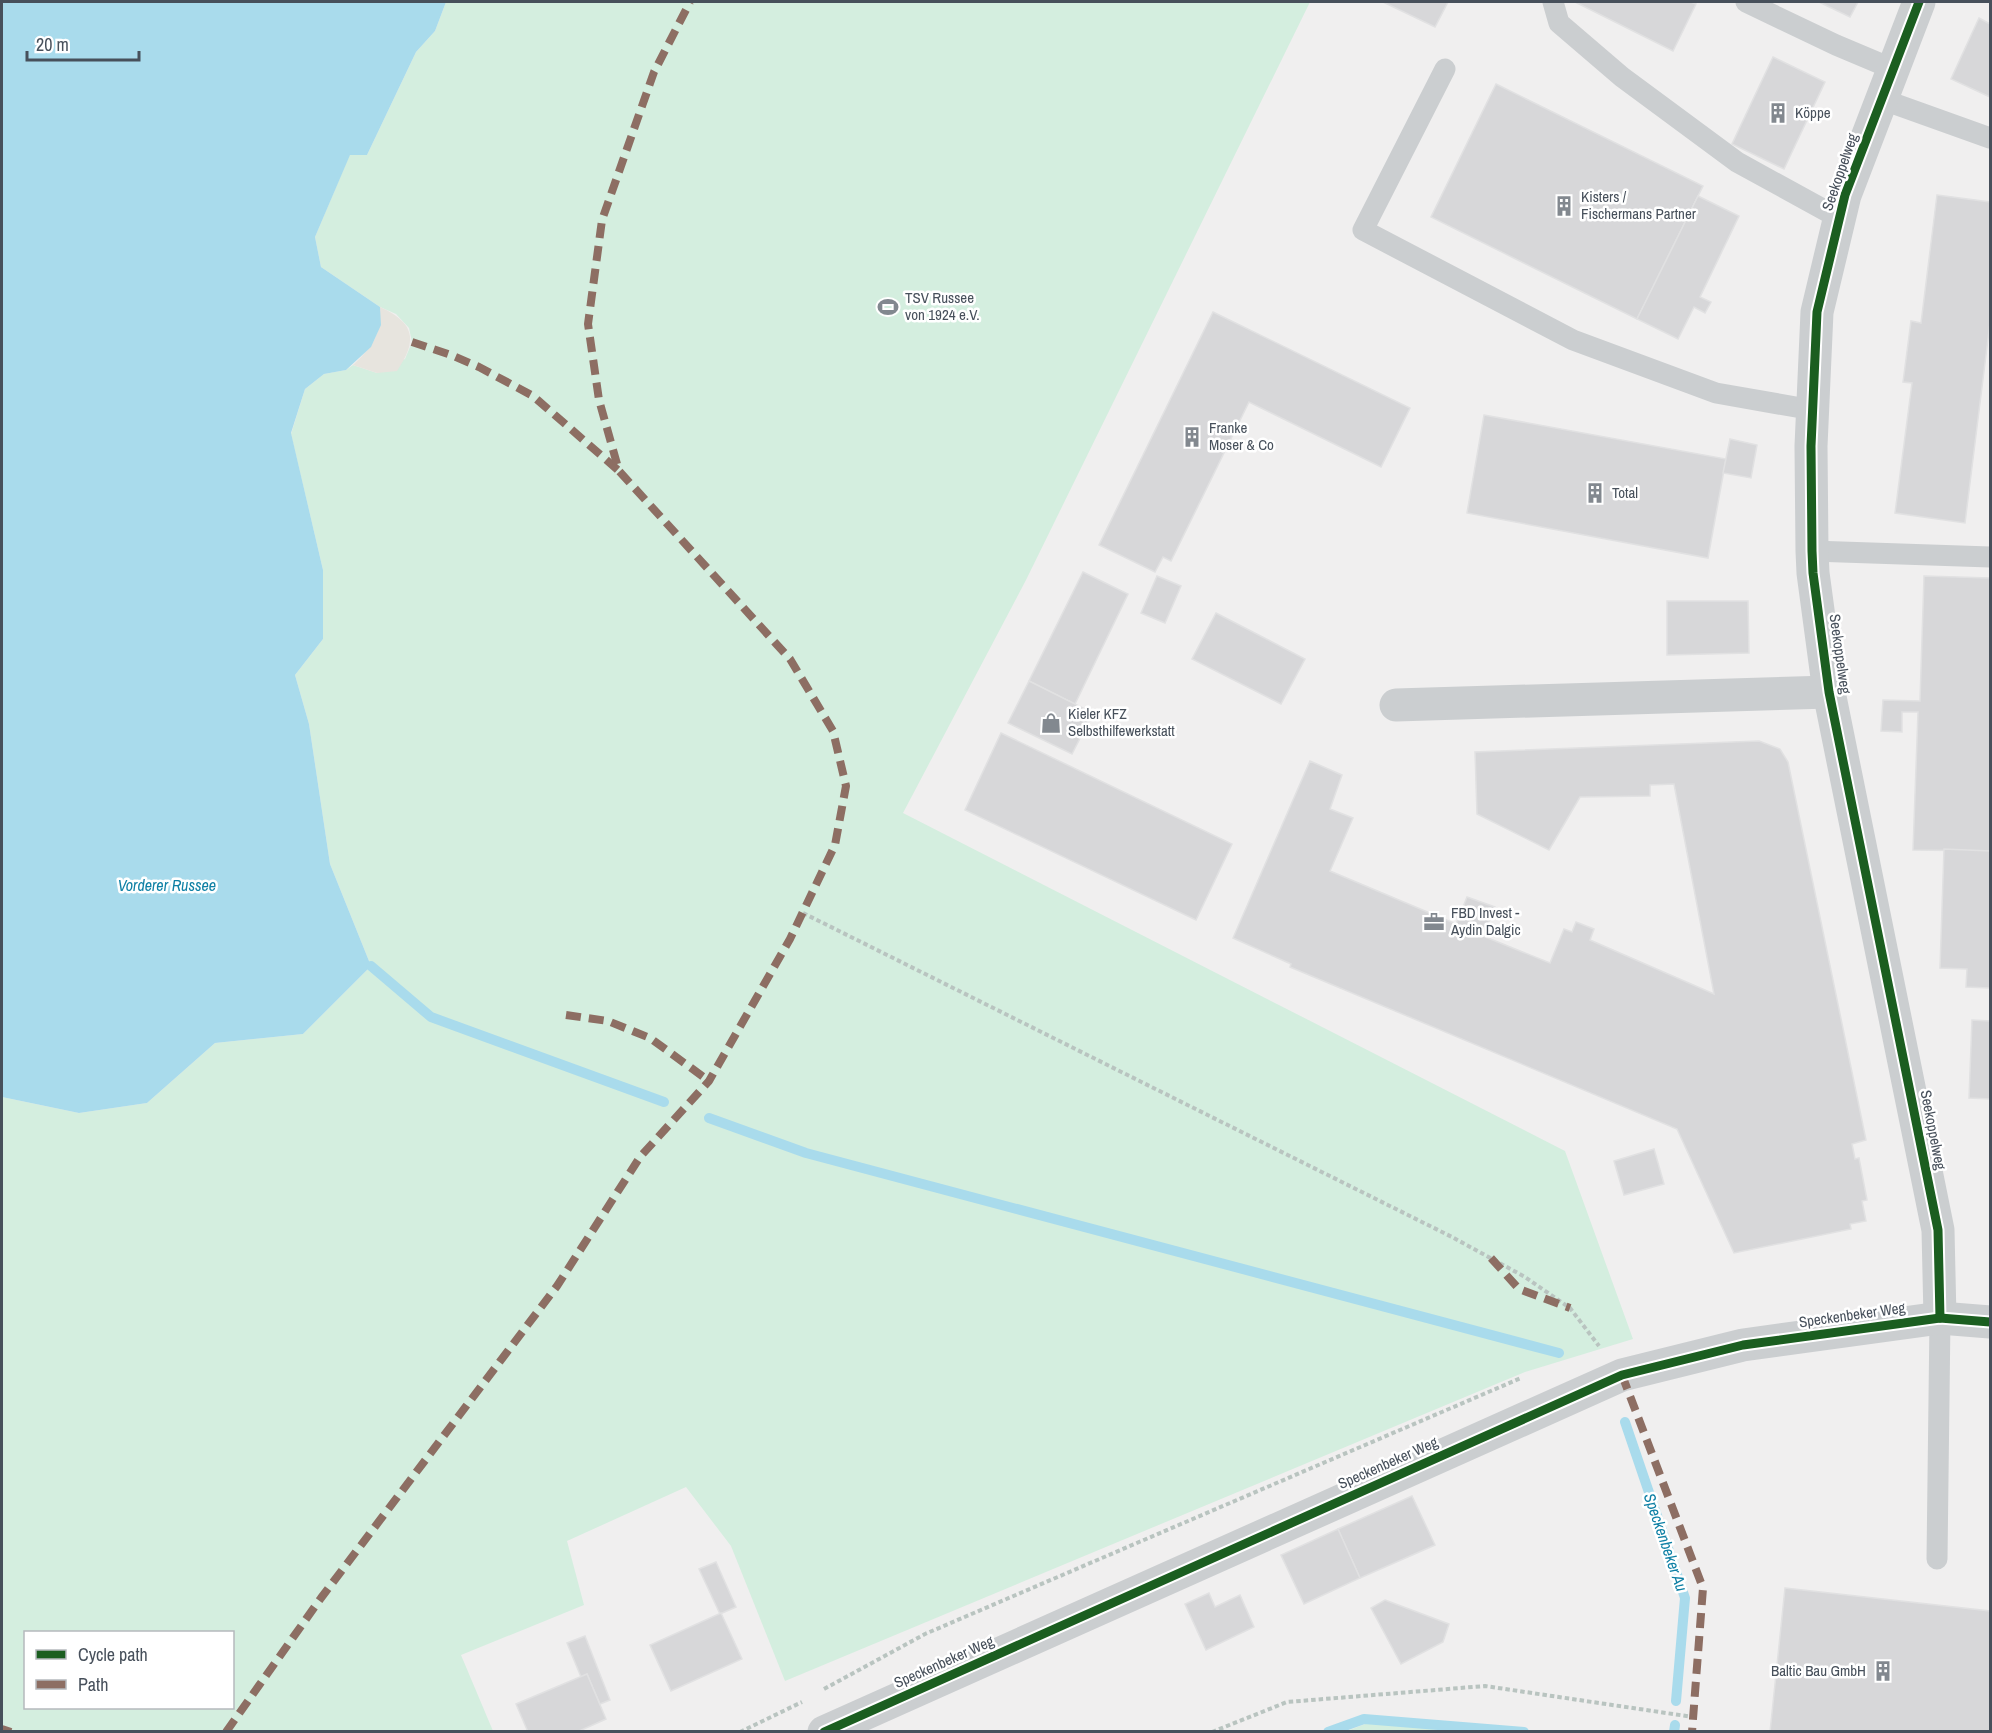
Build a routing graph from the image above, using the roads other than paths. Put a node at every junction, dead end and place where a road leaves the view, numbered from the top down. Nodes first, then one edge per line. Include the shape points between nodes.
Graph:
1 (1553, 2) edge
2 (1746, 2) edge
3 (1919, 2) edge
4 (1445, 69) dead end
5 (1893, 69) junction
6 (1881, 99) junction
7 (1990, 138) edge
8 (1839, 218) junction
9 (1813, 410) junction
10 (1812, 551) junction
11 (1990, 557) edge
12 (1829, 692) junction
13 (1396, 705) dead end
14 (1940, 1318) junction
15 (1990, 1322) edge
16 (1937, 1558) dead end
17 (824, 1731) edge

1 - 8 lane via 1559,24 1622,77 1737,162
2 - 5 lane
3 - 5 street, Seekoppelweg
4 - 9 lane via 1363,230 1573,340 1716,393
5 - 6 street, Seekoppelweg
6 - 7 lane
6 - 8 street, Seekoppelweg
8 - 9 street, Seekoppelweg via 1817,312
9 - 10 street, Seekoppelweg
10 - 11 lane
10 - 12 street, Seekoppelweg
12 - 13 street, Seekoppelweg
12 - 14 street, Seekoppelweg via 1938,1230
14 - 15 street, Speckenbeker Weg
14 - 16 lane
14 - 17 street, Speckenbeker Weg via 1743,1345 1622,1375

